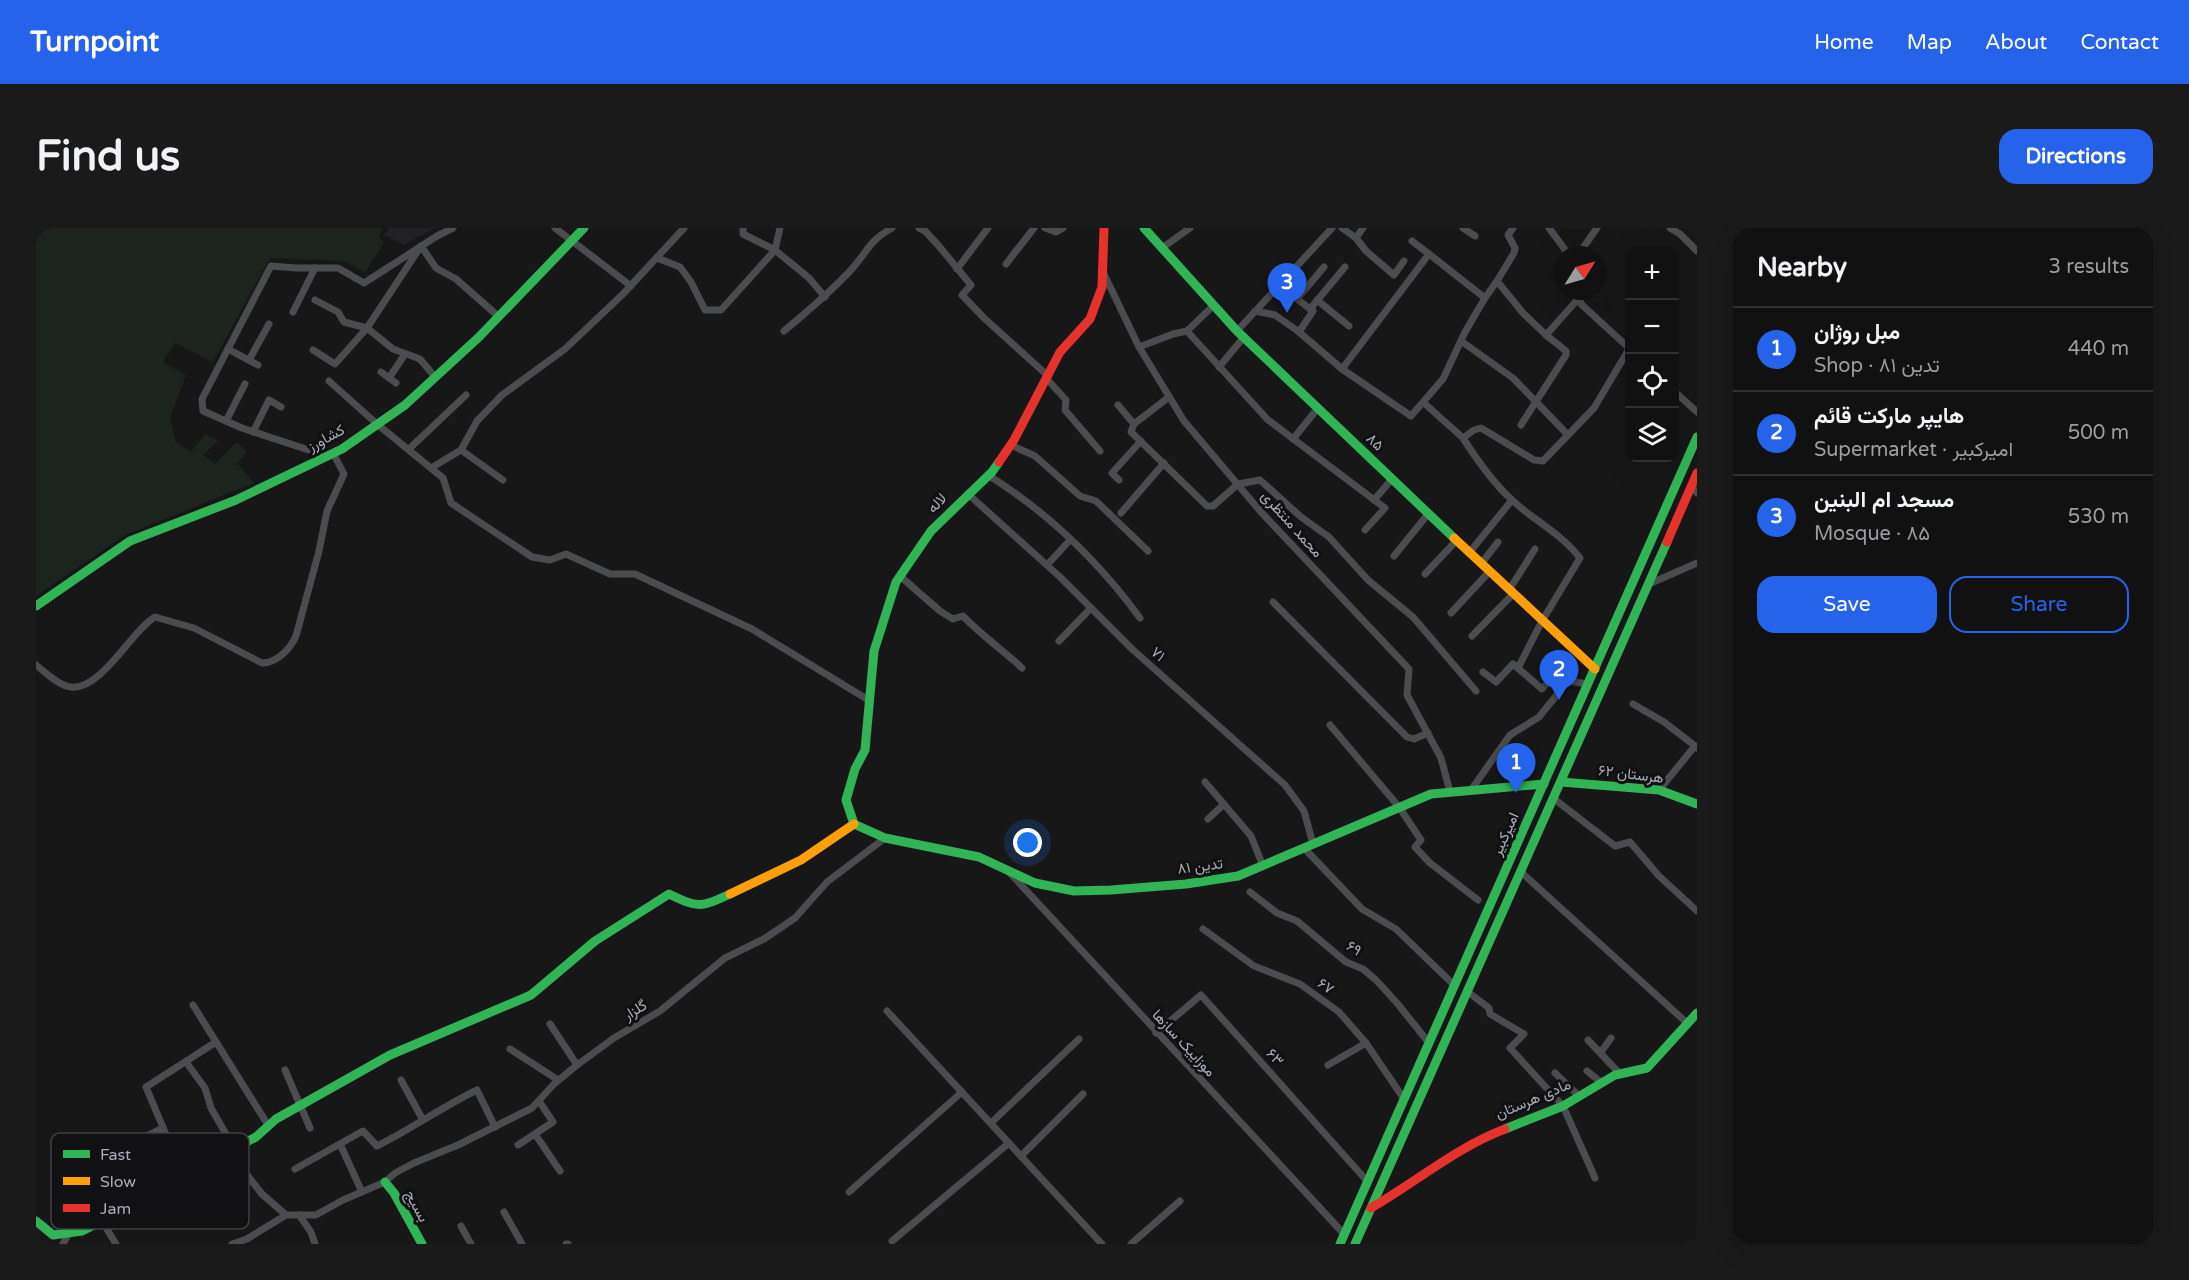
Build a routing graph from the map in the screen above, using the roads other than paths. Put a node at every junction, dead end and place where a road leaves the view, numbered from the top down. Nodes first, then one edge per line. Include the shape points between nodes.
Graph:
1 (453, 228) edge
2 (555, 228) edge
3 (584, 228) edge
4 (684, 228) edge
5 (743, 228) edge
6 (780, 228) edge
7 (892, 228) edge
8 (988, 228) edge
9 (1034, 228) edge
10 (1045, 228) edge
11 (1063, 228) edge
12 (1104, 228) edge
13 (1144, 228) edge
14 (1190, 228) edge
15 (1332, 228) edge
16 (1342, 228) edge
17 (1363, 228) edge
18 (1463, 228) edge
19 (1513, 228) edge
20 (1549, 228) edge
21 (1597, 228) edge
22 (1670, 228) edge
23 (923, 229) edge
24 (1475, 236) dead end
25 (1356, 238) junction
26 (572, 240) junction
27 (1412, 241) dead end
28 (421, 246) junction
29 (1562, 246) edge
30 (1584, 246) edge
31 (1162, 248) junction
32 (775, 250) junction
33 (1697, 251) edge
34 (1429, 254) junction
35 (657, 258) junction
36 (1404, 261) dead end
37 (1006, 264) dead end
38 (1324, 267) dead end
39 (1345, 267) dead end
40 (315, 268) junction
41 (957, 268) junction
42 (1103, 272) junction
43 (1497, 281) junction
44 (1278, 285) junction
45 (631, 286) junction
46 (825, 297) junction
47 (1485, 298) junction
48 (1297, 299) junction
49 (315, 300) dead end
50 (1317, 300) junction
51 (1574, 300) edge
52 (1580, 300) edge
53 (1214, 305) junction
54 (1310, 309) junction
55 (1255, 311) junction
56 (293, 312) dead end
57 (498, 316) junction
58 (268, 324) dead end
59 (1349, 326) dead end
60 (367, 328) junction
61 (1187, 331) junction
62 (784, 332) dead end
63 (1299, 332) junction
64 (1241, 334) junction
65 (1546, 335) junction
66 (1461, 341) junction
67 (1625, 345) edge
68 (1139, 347) junction
69 (228, 349) junction
70 (314, 350) dead end
71 (405, 354) junction
72 (1626, 354) edge
73 (249, 360) junction
74 (258, 365) dead end
75 (1220, 368) junction
76 (1342, 369) junction
77 (381, 372) dead end
78 (1046, 376) junction
79 (435, 377) junction
80 (388, 378) junction
81 (329, 381) dead end
82 (396, 383) dead end
83 (245, 384) dead end
84 (466, 395) dead end
85 (1679, 396) edge
86 (1169, 397) junction
87 (1537, 402) junction
88 (1424, 404) junction
89 (1118, 405) dead end
90 (281, 406) dead end
91 (1318, 408) junction
92 (1697, 412) edge
93 (226, 421) junction
94 (377, 424) junction
95 (1134, 424) junction
96 (1521, 425) dead end
97 (253, 432) junction
98 (1568, 435) junction
99 (1697, 436) edge
100 (1462, 438) junction
101 (1293, 439) junction
102 (1141, 441) junction
103 (1011, 445) junction
104 (409, 449) junction
105 (461, 450) junction
106 (1100, 451) dead end
107 (330, 455) junction
108 (1164, 463) junction
109 (431, 468) junction
110 (1697, 473) edge
111 (988, 475) junction
112 (1392, 479) junction
113 (503, 480) dead end
114 (1119, 480) dead end
115 (1238, 484) junction
116 (1694, 490) edge
117 (968, 494) junction
118 (1374, 500) junction
119 (1512, 500) junction
120 (1121, 513) dead end
121 (1428, 514) junction
122 (1365, 530) dead end
123 (1070, 540) junction
124 (1456, 541) junction
125 (1498, 542) dead end
126 (1535, 549) dead end
127 (1148, 551) dead end
128 (1469, 553) junction
129 (1394, 556) dead end
130 (1697, 562) edge
131 (1481, 564) junction
132 (1047, 565) junction
133 (1489, 572) junction
134 (1425, 574) dead end
135 (900, 576) junction
136 (1646, 585) junction
137 (1511, 592) junction
138 (1626, 594) junction
139 (1273, 602) dead end
140 (1639, 602) junction
141 (36, 606) edge
142 (1091, 608) junction
143 (1618, 612) junction
144 (1451, 613) dead end
145 (1140, 618) dead end
146 (1632, 618) junction
147 (1542, 621) junction
148 (1472, 636) dead end
149 (1059, 642) dead end
150 (36, 665) edge
151 (1022, 668) dead end
152 (1518, 668) junction
153 (1594, 669) junction
154 (1483, 672) dead end
155 (1568, 681) junction
156 (1588, 684) junction
157 (1476, 691) dead end
158 (870, 701) junction
159 (1633, 704) dead end
160 (1330, 725) dead end
161 (1428, 733) junction
162 (1696, 747) edge
163 (1205, 782) dead end
164 (1561, 782) junction
165 (1544, 784) junction
166 (1471, 790) junction
167 (1659, 790) junction
168 (1450, 792) junction
169 (1553, 798) junction
170 (1224, 804) junction
171 (1697, 804) edge
172 (1399, 807) junction
173 (1208, 819) dead end
174 (854, 824) junction
175 (885, 838) junction
176 (1309, 846) junction
177 (1263, 866) junction
178 (1006, 869) junction
179 (1521, 872) junction
180 (1250, 892) dead end
181 (1478, 900) dead end
182 (1697, 911) edge
183 (1203, 929) dead end
184 (1454, 985) junction
185 (1468, 992) junction
186 (193, 1005) dead end
187 (887, 1011) dead end
188 (1697, 1013) edge
189 (1687, 1023) junction
190 (550, 1024) dead end
191 (1156, 1033) junction
192 (1611, 1038) dead end
193 (1079, 1039) dead end
194 (1588, 1040) dead end
195 (216, 1042) junction
196 (1366, 1043) junction
197 (1429, 1043) junction
198 (510, 1049) dead end
199 (1601, 1052) junction
200 (186, 1062) junction
201 (578, 1065) junction
202 (1328, 1065) dead end
203 (285, 1070) dead end
204 (1587, 1071) dead end
205 (1555, 1073) dead end
206 (1620, 1074) junction
207 (401, 1080) dead end
208 (558, 1080) junction
209 (1602, 1083) junction
210 (962, 1092) junction
211 (1083, 1094) dead end
212 (1579, 1096) junction
213 (1404, 1099) junction
214 (539, 1101) junction
215 (300, 1106) junction
216 (1563, 1106) junction
217 (423, 1120) junction
218 (991, 1123) junction
219 (268, 1125) junction
220 (495, 1127) junction
221 (164, 1128) junction
222 (310, 1128) dead end
223 (1390, 1130) junction
224 (154, 1133) edge
225 (166, 1133) edge
226 (223, 1133) edge
227 (535, 1134) junction
228 (1404, 1135) junction
229 (249, 1140) edge
230 (1009, 1143) junction
231 (340, 1144) junction
232 (518, 1145) dead end
233 (1021, 1156) junction
234 (295, 1169) dead end
235 (560, 1171) dead end
236 (249, 1175) edge
237 (1595, 1178) dead end
238 (1368, 1181) junction
239 (385, 1182) junction
240 (362, 1192) junction
241 (849, 1192) dead end
242 (1180, 1201) dead end
243 (1371, 1208) junction
244 (504, 1212) dead end
245 (286, 1215) junction
246 (299, 1215) junction
247 (36, 1221) edge
248 (461, 1226) dead end
249 (86, 1229) edge
250 (107, 1229) edge
251 (69, 1233) junction
252 (1344, 1234) junction
253 (892, 1241) dead end
254 (63, 1244) edge
255 (116, 1244) edge
256 (232, 1244) edge
257 (315, 1244) edge
258 (422, 1244) edge
259 (471, 1244) edge
260 (522, 1244) edge
261 (1102, 1244) edge
262 (1131, 1244) edge
263 (1340, 1244) edge
264 (1355, 1244) edge

1 - 28 street
2 - 26 street
3 - 26 street, کشاورز
4 - 35 street
5 - 32 street via 743,234
6 - 32 street
7 - 46 street via 873,240
8 - 41 street
9 - 37 street
10 - 11 street via 1056,232
12 - 42 street, لاله
13 - 31 street, ۸۵
14 - 31 street
15 - 44 street
16 - 25 street
17 - 25 street
18 - 24 street
19 - 43 street via 1508,235 1514,254
20 - 29 street
21 - 30 street
22 - 33 street
23 - 41 street
25 - 36 street via 1365,251 1394,275
26 - 45 street
26 - 57 street, کشاورز
27 - 34 street
28 - 40 street via 364,283 338,268
28 - 57 street via 436,268 456,279
28 - 60 street
31 - 53 street, ۸۵
32 - 35 street via 721,310 705,310 680,267
32 - 46 street via 810,278
34 - 47 street
34 - 76 street
35 - 45 street
38 - 48 street
39 - 50 street
40 - 56 street
40 - 69 street via 271,266
41 - 78 street via 971,285 962,295
42 - 68 street, محمد منتظری
42 - 78 street, لاله via 1102,287 1090,319 1060,352
43 - 47 street
43 - 65 street
44 - 48 street
44 - 55 street
45 - 105 street via 566,349 502,395 477,421
46 - 62 street
47 - 66 street
48 - 54 street
49 - 60 street via 338,312 344,322
50 - 54 street
50 - 59 street
51 - 65 street
52 - 67 street
53 - 61 street
53 - 64 street, ۸۵
54 - 63 street via 1313,311
55 - 63 street via 1275,315
55 - 64 street
57 - 79 street, کشاورز
58 - 73 street
60 - 70 street via 335,364
60 - 71 street
61 - 68 street
61 - 75 street
63 - 76 street
64 - 75 street
64 - 91 street, ۸۵
65 - 87 street via 1566,355
66 - 87 street via 1513,378
66 - 88 street via 1443,379
68 - 86 street, محمد منتظری
69 - 73 street
69 - 93 street via 202,399 203,411
71 - 79 street via 420,359
71 - 80 street
72 - 98 street via 1594,408
73 - 74 street
75 - 101 street via 1267,419
76 - 88 street via 1408,416
77 - 80 street
78 - 103 street, لاله
78 - 106 street via 1066,400 1065,411
79 - 94 street, کشاورز
80 - 82 street
81 - 94 street
83 - 93 street
84 - 104 street
85 - 92 street
86 - 95 street
86 - 115 street, محمد منتظری via 1184,421
87 - 96 street
87 - 98 street
88 - 100 street
89 - 95 street
90 - 97 street via 269,400
91 - 101 street
91 - 112 street, ۸۵
93 - 97 street
94 - 104 street
94 - 107 street, کشاورز
95 - 102 street via 1131,432
97 - 107 street
98 - 100 street via 1544,461 1538,462 1481,428
99 - 138 street, امیرکبیر
100 - 119 street
101 - 118 street
102 - 108 street
102 - 114 street via 1112,473
103 - 111 street, لاله
103 - 127 street via 1035,456 1080,496 1096,501
104 - 109 street
105 - 109 street
105 - 113 street
107 - 141 street, کشاورز via 236,500 130,541
107 - 150 street via 344,474 327,511 296,636 278,657 260,663 194,628 155,617 112,663 82,686 68,687
108 - 115 street via 1210,507
108 - 120 street
109 - 158 street via 443,478 451,503 532,557 550,560 566,554 610,574 635,574 752,629
110 - 116 street, امیرکبیر
111 - 117 street, لاله
111 - 123 street via 1027,500
112 - 118 street
112 - 121 street, ۸۵
115 - 157 street via 1260,480 1329,537 1368,580 1413,617
115 - 161 street, محمد منتظری via 1404,662 1410,676 1407,694
116 - 136 street, امیرکبیر
117 - 132 street, ۷۱
117 - 135 street, لاله via 931,531
118 - 122 street via 1385,508
119 - 128 street
119 - 147 street via 1580,558
121 - 124 street, ۸۵
121 - 129 street
123 - 132 street
123 - 145 street via 1103,571
124 - 128 street, ۸۵
124 - 134 street
125 - 131 street
126 - 137 street
128 - 131 street, ۸۵
130 - 136 street
131 - 133 street, ۸۵
132 - 142 street, ۷۱
133 - 137 street, ۸۵
133 - 144 street
135 - 151 street via 953,620 963,616
135 - 158 street, لاله via 874,651
136 - 140 street, امیرکبیر
137 - 147 street, ۸۵
137 - 148 street
138 - 140 street
138 - 143 street, امیرکبیر
139 - 161 street via 1407,737 1414,739
140 - 146 street, امیرکبیر
142 - 149 street
142 - 176 street, ۷۱ via 1285,784 1304,811
143 - 146 street
143 - 153 street, امیرکبیر
146 - 164 street, امیرکبیر
147 - 152 street
147 - 153 street, ۸۵
152 - 154 street via 1513,664 1496,682
152 - 155 street via 1542,689 1561,668
153 - 156 street, امیرکبیر
155 - 156 street
155 - 166 street via 1539,717 1509,735
156 - 165 street, امیرکبیر
158 - 174 street, لاله via 865,750 846,800
159 - 162 street
160 - 172 street
161 - 168 street, محمد منتظری via 1441,758
162 - 167 street
163 - 170 street
164 - 167 street, هرستان ۶۲
164 - 169 street, امیرکبیر
165 - 166 street, تدین ۸۱
165 - 184 street, امیرکبیر
166 - 168 street, تدین ۸۱
167 - 171 street, هرستان ۶۲
168 - 172 street, تدین ۸۱ via 1431,794
169 - 179 street, امیرکبیر
169 - 182 street via 1614,846 1630,842
170 - 173 street
170 - 177 street via 1251,836
172 - 176 street, تدین ۸۱
172 - 181 street via 1421,840 1415,847
174 - 175 street, تدین ۸۱
174 - 215 street via 801,860 711,903 694,906 669,894 595,941 531,995 397,1052
175 - 178 street, تدین ۸۱ via 979,857
175 - 201 street, گلزار via 827,882 795,918 725,958 660,1011
176 - 177 street, تدین ۸۱
176 - 184 street, ۷۱ via 1362,909 1396,928
177 - 178 street, تدین ۸۱ via 1238,876 1186,884 1074,891 1035,883
178 - 191 street, موزاییک سازها
179 - 185 street, امیرکبیر
179 - 189 street
180 - 197 street, ۶۹ via 1277,913 1297,921 1346,962 1363,969
183 - 196 street, ۶۷ via 1254,966 1300,984 1316,995 1339,1012
184 - 197 street, امیرکبیر
185 - 216 street via 1489,1008 1490,1014 1524,1034 1510,1048
185 - 228 street, امیرکبیر
186 - 195 street
187 - 210 street
188 - 189 street, مادی هرستان
189 - 206 street, مادی هرستان via 1647,1068
190 - 201 street
191 - 238 street, ۶۳ via 1201,995
191 - 252 street, موزاییک سازها
192 - 199 street
193 - 218 street
194 - 199 street
195 - 200 street
195 - 219 street
196 - 202 street
196 - 213 street, ۶۷
197 - 213 street, امیرکبیر
198 - 208 street
199 - 206 street
200 - 221 street via 146,1087
200 - 226 street via 204,1088
201 - 208 street, گلزار
203 - 215 street
204 - 209 street
205 - 212 street
206 - 209 street, مادی هرستان
207 - 217 street
208 - 214 street, گلزار
209 - 212 street, مادی هرستان
210 - 218 street
210 - 241 street
211 - 233 street
212 - 216 street, مادی هرستان
213 - 223 street, امیرکبیر
214 - 220 street, گلزار
214 - 227 street via 553,1122
215 - 219 street
215 - 222 street
216 - 237 street
216 - 243 street, مادی هرستان via 1480,1138
217 - 220 street via 477,1090
217 - 231 street via 377,1146 363,1131
218 - 230 street
219 - 229 street
220 - 239 street, گلزار via 395,1173
221 - 224 street
221 - 225 street
223 - 228 street
223 - 238 street, امیرکبیر
227 - 232 street
227 - 235 street
228 - 243 street, امیرکبیر
230 - 233 street
230 - 253 street
231 - 234 street
231 - 240 street
233 - 261 street
236 - 245 street via 262,1194
238 - 252 street, امیرکبیر
239 - 240 street, گلزار
239 - 258 street, بسیج
240 - 246 street, گلزار via 316,1215
242 - 262 street
243 - 264 street, امیرکبیر
244 - 260 street
245 - 246 street, گلزار
245 - 256 street
246 - 257 street
247 - 251 street via 53,1235
248 - 259 street
249 - 251 street
250 - 255 street
251 - 254 street
252 - 263 street, امیرکبیر

